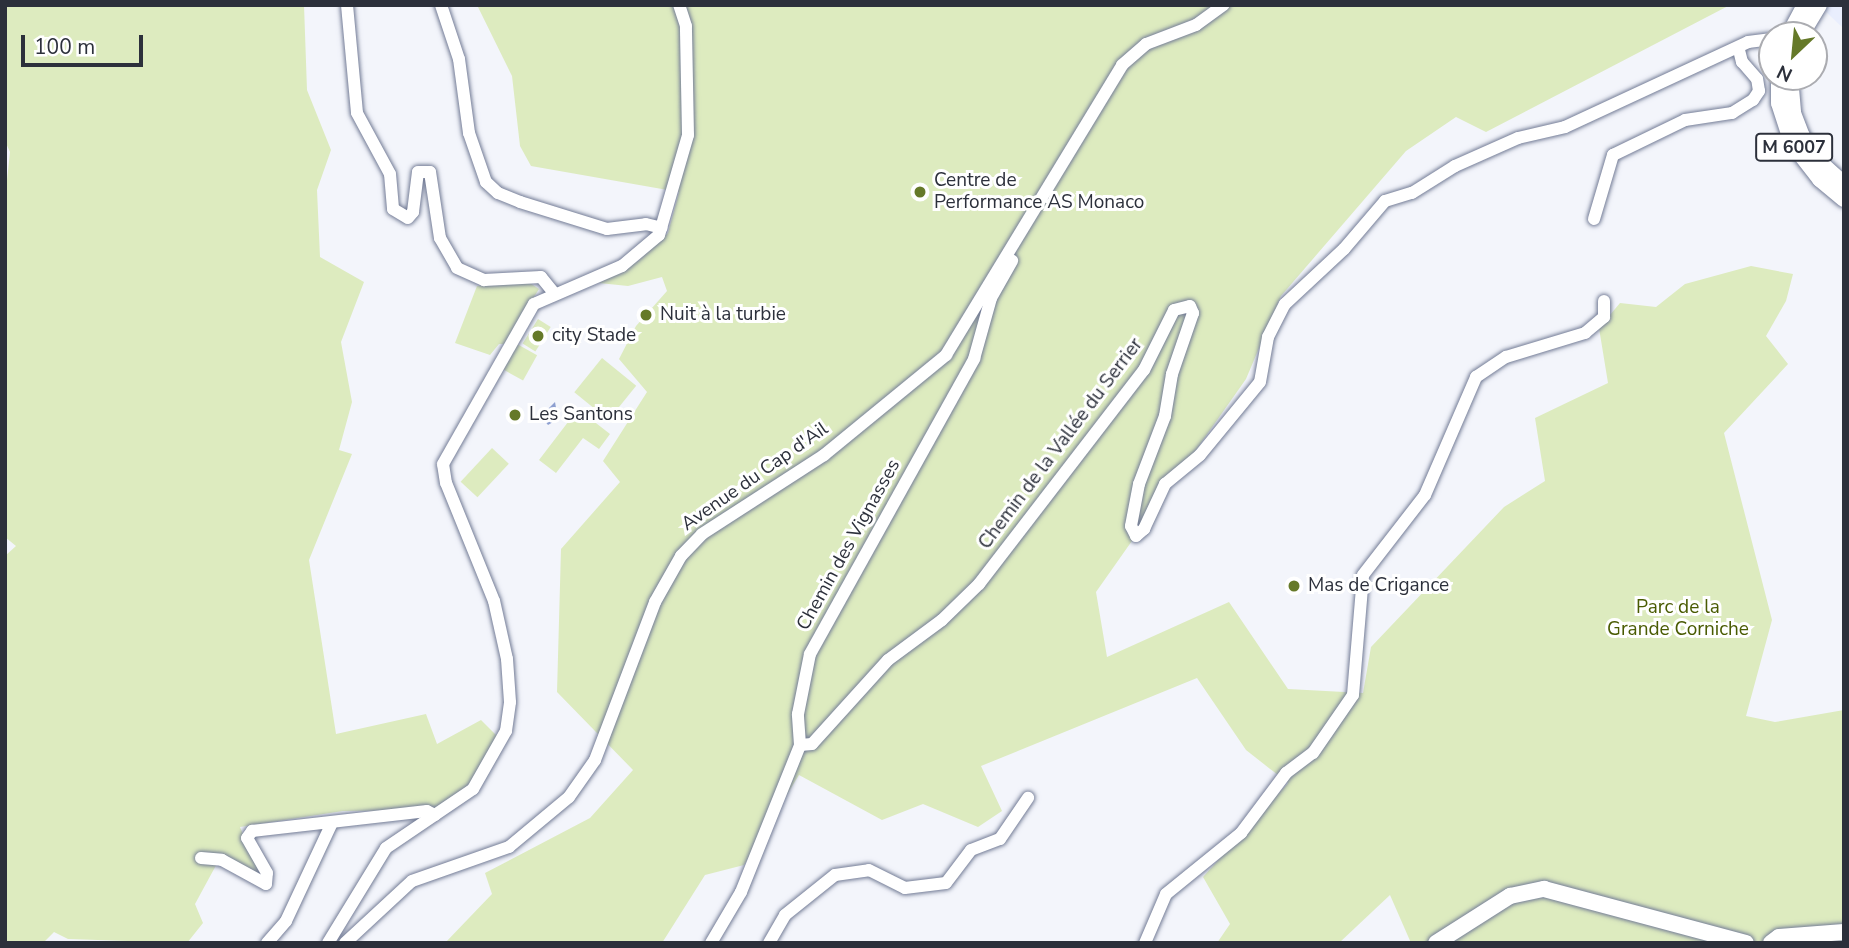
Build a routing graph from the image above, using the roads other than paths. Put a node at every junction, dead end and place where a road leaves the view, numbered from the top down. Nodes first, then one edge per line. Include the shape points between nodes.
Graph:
1 (347, 5) edge
2 (440, 5) edge
3 (679, 5) edge
4 (1224, 5) edge
5 (1805, 5) edge
6 (1819, 5) edge
7 (1796, 21) edge
8 (1809, 21) edge
9 (1758, 41) edge
10 (1739, 50) junction
11 (1779, 91) edge
12 (1791, 91) edge
13 (1844, 184) edge
14 (1844, 199) edge
15 (1594, 219) dead end
16 (662, 228) junction
17 (1010, 252) junction
18 (554, 293) junction
19 (1604, 301) dead end
20 (963, 331) junction
21 (977, 337) junction
22 (800, 745) junction
23 (1028, 798) dead end
24 (435, 815) junction
25 (331, 825) junction
26 (201, 858) dead end
27 (1844, 932) edge
28 (267, 943) edge
29 (328, 943) edge
30 (345, 943) edge
31 (711, 943) edge
32 (769, 943) edge
33 (1145, 943) edge
34 (1436, 943) edge
35 (1746, 943) edge
36 (1771, 943) edge

1 - 18 street via 357,113 390,174 393,209 408,218 413,212 418,172 430,172 440,237 457,268 484,280 541,277
2 - 16 street via 459,59 472,143 486,182 520,202 607,229 646,224
3 - 16 street via 686,26 688,135
4 - 17 street, Avenue du Cap d'Ail via 1196,25 1146,44 1122,65
5 - 7 main road
6 - 8 main road
9 - 10 street, Chemin de la Vallée du Serrier
10 - 15 street via 1756,79 1759,91 1754,100 1731,113 1685,120 1613,155
10 - 22 street, Chemin de la Vallée du Serrier via 1565,127 1518,138 1455,166 1412,193 1385,201 1344,249 1285,304 1268,337 1260,383 1200,455 1165,484 1144,529 1136,536 1131,526 1139,484 1165,416 1172,374 1193,313 1191,306 1174,310 1144,370 979,584 942,620 888,660 812,744
11 - 14 main road, M 6007 via 1792,143 1815,173
12 - 13 main road, M 6007 via 1802,136 1816,159
16 - 18 street via 643,252 622,266
17 - 20 street, Avenue du Cap d'Ail
17 - 21 street, Chemin des Vignasses via 1011,265 991,298
18 - 24 street via 534,304 443,464 446,483 494,601 510,702 506,731 483,775 473,789
19 - 33 street via 1604,317 1585,333 1506,356 1476,377 1425,495 1363,575 1353,695 1313,753 1286,773 1241,833 1166,894
20 - 21 street
20 - 30 street, Avenue du Cap d'Ail via 946,355 824,455 702,534 681,556 655,602 595,760 556,810 509,847 412,880
21 - 22 street, Chemin des Vignasses via 974,359 810,654 798,714
22 - 31 street, Chemin des Vignasses via 741,891
23 - 32 street via 1000,839 971,850 950,881 905,888 869,870 835,874 785,915
24 - 25 street via 427,811
24 - 29 street via 386,848
25 - 26 street via 248,833 267,873 266,884 222,860
25 - 28 street via 286,921
27 - 36 main road via 1779,937
34 - 35 main road via 1510,895 1550,889

